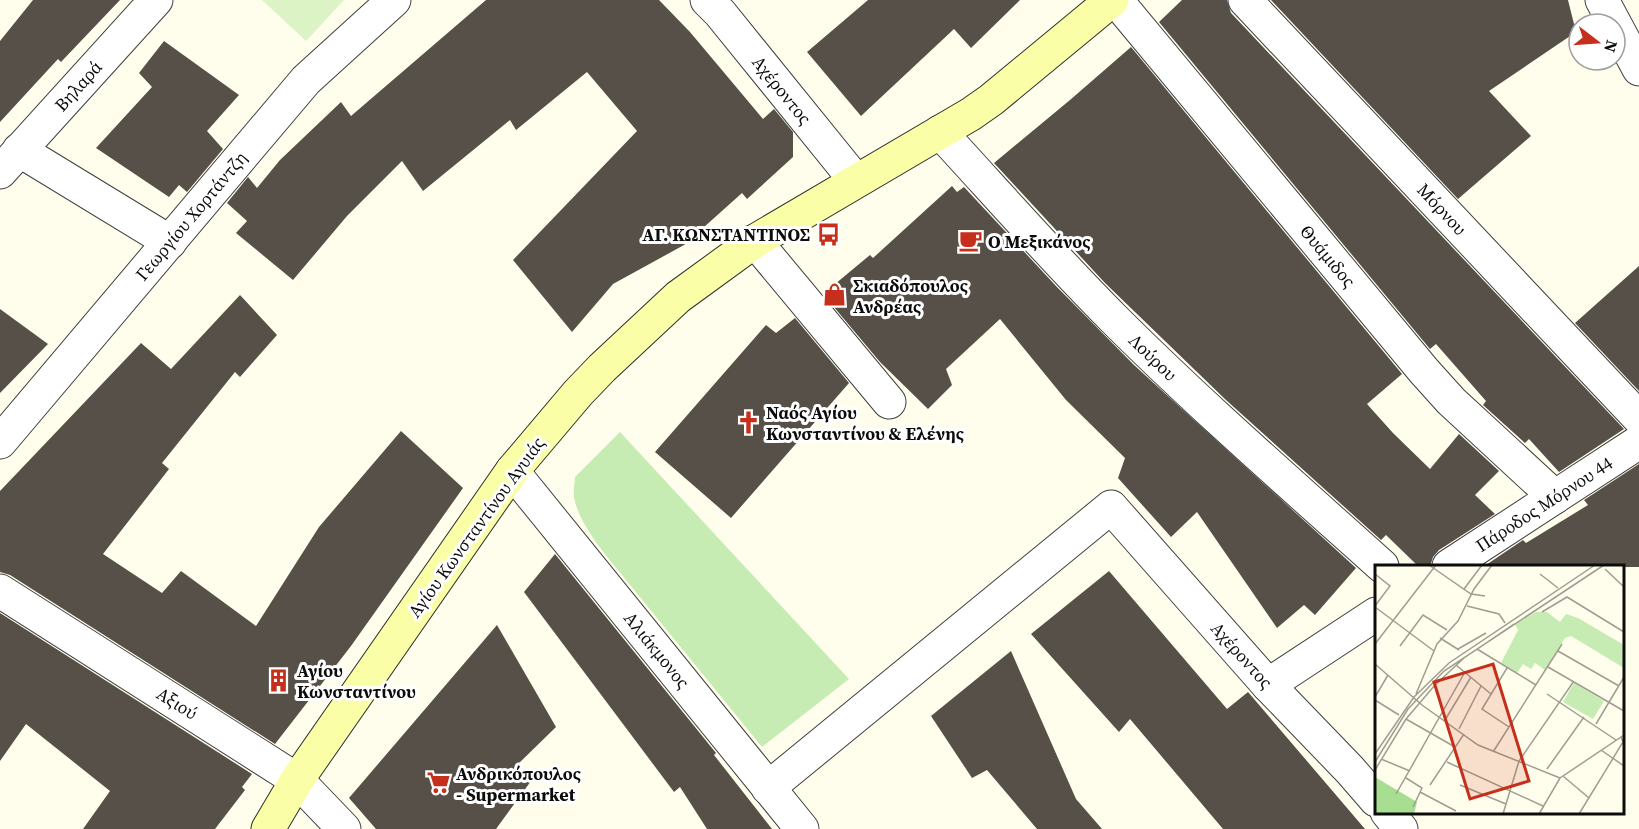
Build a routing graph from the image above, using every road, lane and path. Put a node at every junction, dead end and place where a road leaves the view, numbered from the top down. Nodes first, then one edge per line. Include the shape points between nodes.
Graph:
1 (156, 0) edge
2 (394, 0) edge
3 (1114, 0) edge
4 (1245, 0) edge
5 (1602, 0) edge
6 (721, 4) edge
7 (1639, 69) edge
8 (940, 132) junction
9 (10, 161) edge
10 (856, 181) junction
11 (170, 242) junction
12 (755, 242) junction
13 (889, 402) dead end
14 (1639, 418) edge
15 (0, 442) edge
16 (1639, 442) edge
17 (512, 471) junction
18 (1555, 496) junction
19 (1380, 565) edge
20 (1452, 565) edge
21 (0, 591) edge
22 (1375, 615) edge
23 (1268, 685) junction
24 (297, 780) junction
25 (768, 788) junction
26 (1375, 798) edge
27 (1388, 814) edge
28 (268, 829) edge
29 (344, 829) edge
30 (802, 829) edge
31 (1401, 829) edge

1 - 9 street, Βηλαρά
2 - 11 street, Γεωργίου Χορτάντζη via 306,80
3 - 8 main road, Αγίου Κωνσταντίνου Αγυιάς via 990,100
3 - 18 street, Θυάμιδος via 1424,371 1451,401
4 - 14 street, Μόρνου
5 - 7 street
6 - 10 street, Αχέροντος
8 - 10 main road, Αγίου Κωνσταντίνου Αγυιάς
8 - 19 street, Λούρου via 1114,319
9 - 11 street
10 - 12 main road, Αγίου Κωνσταντίνου Αγυιάς
11 - 15 street, Γεωργίου Χορτάντζη
12 - 13 street
12 - 17 main road, Αγίου Κωνσταντίνου Αγυιάς via 678,297 626,345 578,393
16 - 18 street, Πάροδος Μόρνου 44
17 - 24 main road, Αγίου Κωνσταντίνου Αγυιάς
17 - 25 street, Αλιάκμονος
18 - 20 street, Πάροδος Μόρνου 44
21 - 24 street, Αξιού
22 - 23 street
23 - 25 street, Αχέροντος via 1111,507
23 - 26 street, Αχέροντος
24 - 28 main road, Αγίου Κωνσταντίνου Αγυιάς
24 - 29 street, Αξιού
25 - 30 street, Αλιάκμονος
27 - 31 street

